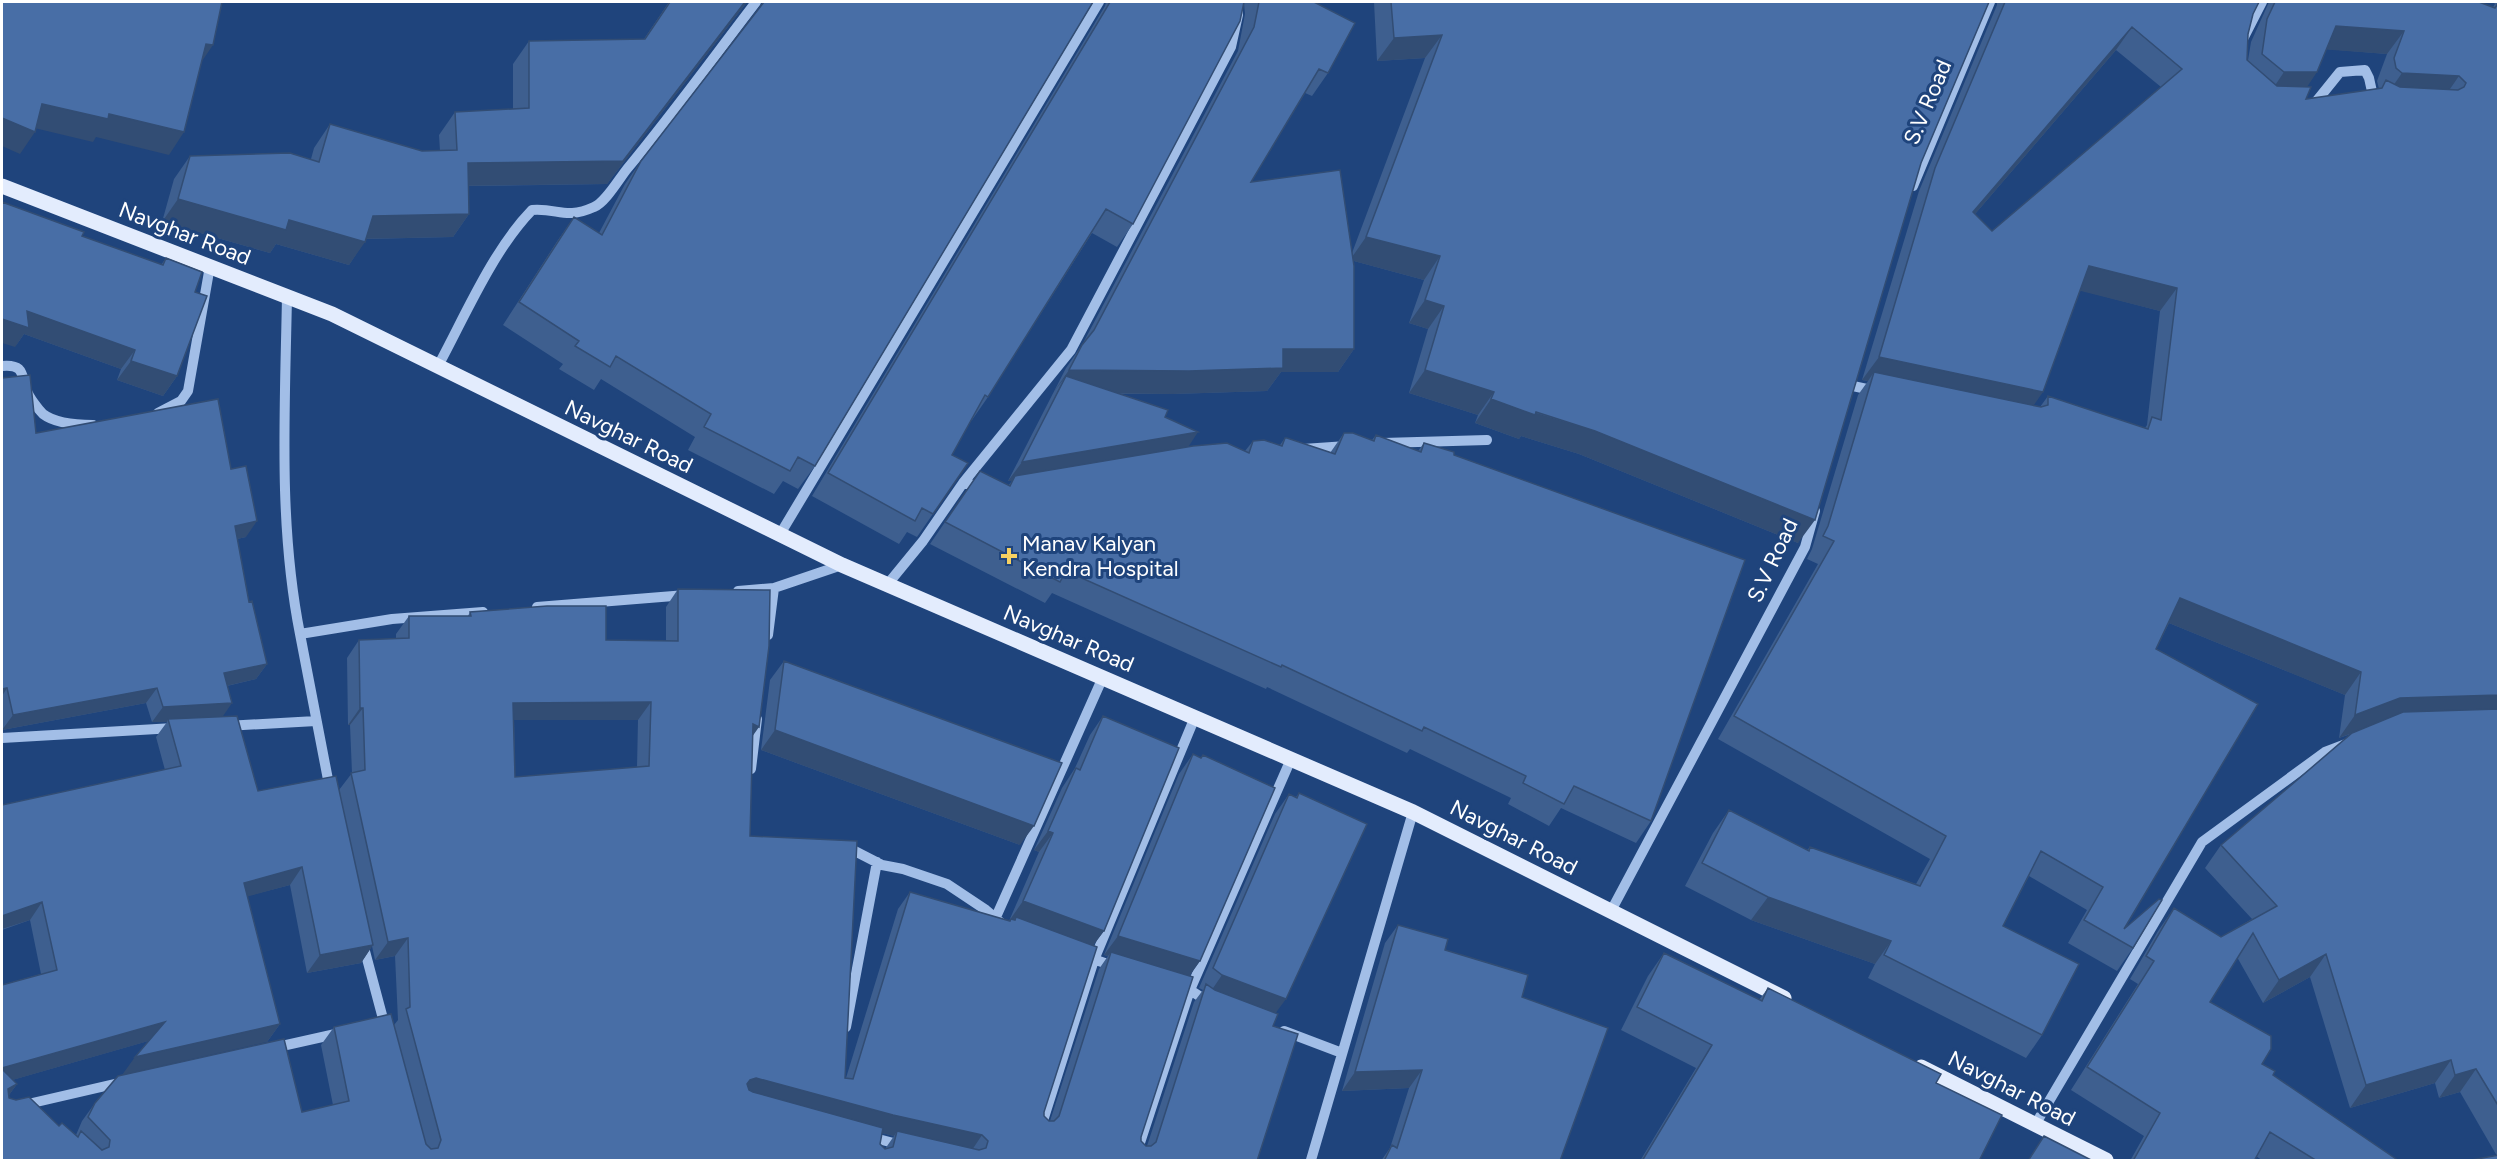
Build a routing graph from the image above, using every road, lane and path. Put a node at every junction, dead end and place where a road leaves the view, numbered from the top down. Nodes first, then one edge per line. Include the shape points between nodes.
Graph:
1 (756, 2) edge
2 (1099, 2) edge
3 (1237, 2) edge
4 (1990, 2) edge
5 (2262, 2) edge
6 (2239, 55) edge
7 (2295, 103) edge
8 (2384, 103) edge
9 (2, 186) edge
10 (1909, 199) edge
11 (210, 266) junction
12 (287, 296) junction
13 (2, 366) edge
14 (438, 366) junction
15 (1887, 393) edge
16 (1850, 397) edge
17 (143, 416) edge
18 (102, 424) edge
19 (1487, 440) dead end
20 (1369, 444) edge
21 (1357, 445) edge
22 (1297, 450) edge
23 (963, 483) junction
24 (992, 488) edge
25 (1819, 501) edge
26 (779, 536) junction
27 (842, 565) junction
28 (886, 585) junction
29 (774, 588) junction
30 (726, 592) edge
31 (702, 594) edge
32 (523, 609) edge
33 (500, 610) edge
34 (300, 634) junction
35 (767, 644) edge
36 (1103, 677) junction
37 (758, 712) edge
38 (1195, 717) junction
39 (316, 721) junction
40 (211, 726) edge
41 (188, 728) edge
42 (2, 738) edge
43 (2355, 740) edge
44 (1291, 759) junction
45 (751, 768) edge
46 (333, 801) edge
47 (1413, 812) junction
48 (831, 840) edge
49 (877, 862) junction
50 (1611, 911) junction
51 (996, 917) junction
52 (360, 928) edge
53 (1016, 931) edge
54 (1072, 951) edge
55 (1094, 960) junction
56 (1126, 970) edge
57 (1169, 983) edge
58 (1190, 990) junction
59 (1802, 1007) edge
60 (1226, 1009) edge
61 (384, 1023) junction
62 (1268, 1025) edge
63 (372, 1026) edge
64 (349, 1031) edge
65 (844, 1035) edge
66 (390, 1046) edge
67 (267, 1049) edge
68 (1342, 1053) junction
69 (1908, 1061) edge
70 (138, 1079) edge
71 (33, 1103) junction
72 (2, 1110) edge
73 (41, 1111) edge
74 (2035, 1125) junction
75 (1039, 1132) edge
76 (856, 1134) edge
77 (912, 1148) edge
78 (1136, 1157) edge
79 (1311, 1161) edge
80 (2106, 1161) edge

1 - 14 street via 598,206 566,215 532,210 520,222
2 - 26 street
3 - 23 street via 1231,47 1071,350
4 - 10 street, S.V Road
5 - 6 street via 2240,45
7 - 8 street via 2315,103 2340,72 2365,70 2373,96
9 - 11 main road, Navghar Road
11 - 12 main road, Navghar Road
11 - 17 street via 188,391 181,401 163,412
12 - 14 main road, Navghar Road
12 - 34 street via 284,476
13 - 18 street via 24,373 27,392 44,414 74,425
14 - 26 main road, Navghar Road
15 - 16 street via 1855,380
19 - 20 street
21 - 22 street
23 - 24 street
23 - 28 street via 923,541
25 - 50 street, S.V Road via 1805,547
26 - 27 main road, Navghar Road
27 - 28 main road, Navghar Road
27 - 29 street
28 - 36 main road, Navghar Road
29 - 30 street
29 - 35 street
31 - 32 street
33 - 34 street via 392,619
34 - 39 street
36 - 38 main road, Navghar Road
36 - 51 street
37 - 45 street
38 - 44 main road, Navghar Road
38 - 55 street
39 - 40 street
39 - 46 street
41 - 42 street
43 - 74 street via 2325,752 2202,842
44 - 47 main road, Navghar Road
44 - 58 street
47 - 50 main road, Navghar Road
47 - 68 street
48 - 49 street
49 - 51 street via 947,884
49 - 65 street
50 - 59 main road, Navghar Road
51 - 53 street via 1005,927
52 - 61 street
54 - 55 street
55 - 56 street
55 - 75 street
57 - 58 street
58 - 60 street
58 - 78 street
61 - 63 street
61 - 66 street
62 - 68 street
64 - 67 street
68 - 79 street
69 - 74 main road, Navghar Road
70 - 71 street
71 - 72 street
71 - 73 street
74 - 80 main road, Navghar Road
76 - 77 street via 878,1145

